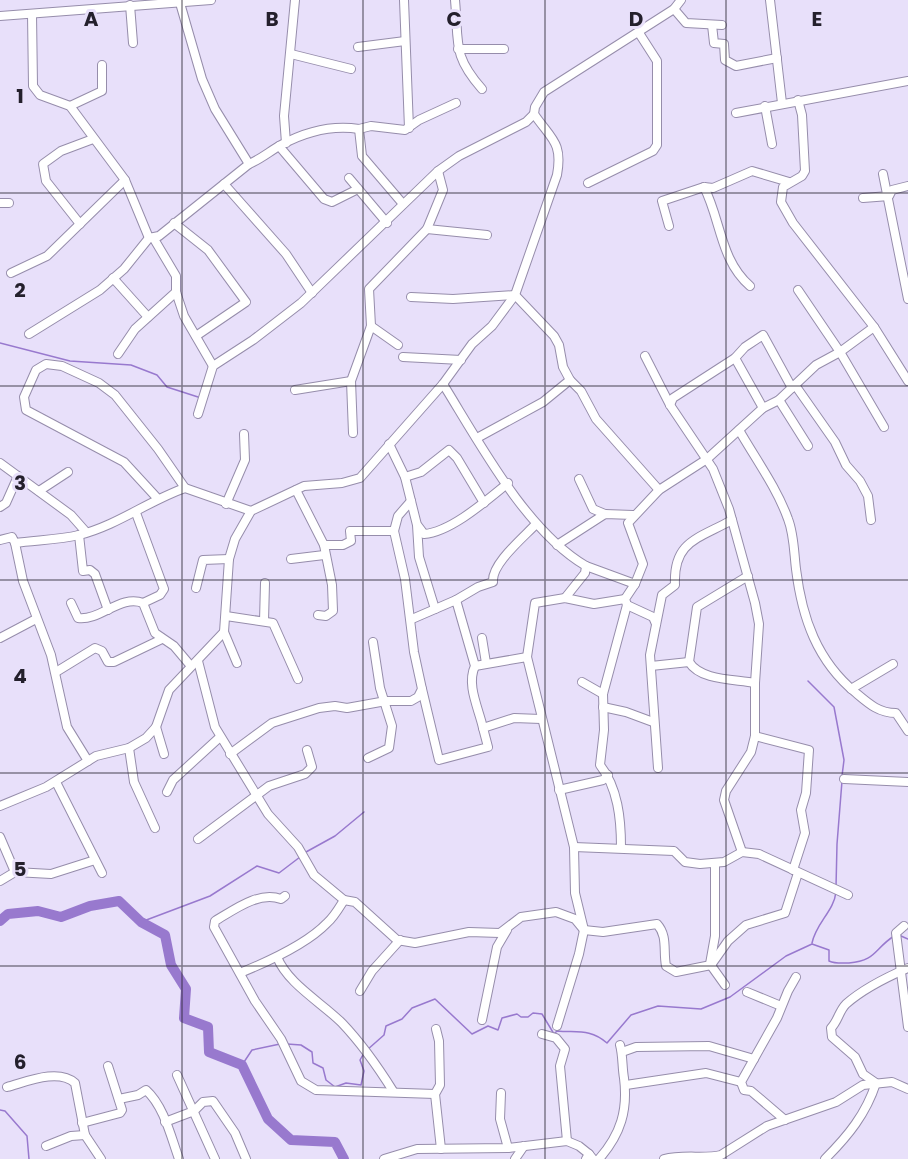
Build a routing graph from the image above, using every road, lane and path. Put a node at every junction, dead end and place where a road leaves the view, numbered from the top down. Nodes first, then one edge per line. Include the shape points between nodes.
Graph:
1 (211, 0) edge
2 (295, 0) edge
3 (404, 0) edge
4 (455, 0) edge
5 (681, 0) edge
6 (770, 0) edge
7 (164, 2) edge
8 (180, 3) junction
9 (130, 5) junction
10 (674, 9) junction
11 (32, 14) junction
12 (0, 15) edge
13 (712, 25) junction
14 (722, 25) dead end
15 (639, 33) junction
16 (405, 41) junction
17 (133, 44) dead end
18 (358, 47) dead end
19 (458, 49) junction
20 (504, 49) dead end
21 (291, 54) junction
22 (777, 58) junction
23 (102, 64) dead end
24 (351, 69) dead end
25 (908, 81) edge
26 (482, 89) dead end
27 (798, 100) junction
28 (456, 102) dead end
29 (782, 104) junction
30 (70, 106) junction
31 (765, 106) junction
32 (736, 113) dead end
33 (534, 114) junction
34 (410, 128) junction
35 (359, 129) junction
36 (93, 139) junction
37 (282, 144) junction
38 (772, 144) dead end
39 (249, 164) junction
40 (438, 171) junction
41 (883, 174) dead end
42 (349, 178) dead end
43 (125, 180) junction
44 (789, 182) junction
45 (588, 183) dead end
46 (224, 184) junction
47 (908, 186) edge
48 (704, 187) junction
49 (358, 189) junction
50 (889, 196) junction
51 (863, 198) dead end
52 (403, 204) junction
53 (174, 223) junction
54 (387, 223) junction
55 (80, 224) junction
56 (669, 226) dead end
57 (428, 230) junction
58 (486, 235) dead end
59 (151, 238) junction
60 (11, 273) dead end
61 (113, 278) junction
62 (750, 286) dead end
63 (798, 290) dead end
64 (176, 292) junction
65 (312, 293) junction
66 (515, 295) junction
67 (411, 297) dead end
68 (908, 299) edge
69 (148, 317) junction
70 (371, 326) junction
71 (874, 327) junction
72 (29, 334) dead end
73 (196, 336) junction
74 (398, 345) dead end
75 (840, 352) junction
76 (118, 354) dead end
77 (645, 356) dead end
78 (403, 357) dead end
79 (735, 358) junction
80 (461, 360) junction
81 (213, 366) junction
82 (570, 380) junction
83 (351, 381) junction
84 (908, 381) edge
85 (443, 384) junction
86 (794, 386) junction
87 (295, 390) dead end
88 (780, 400) junction
89 (670, 405) junction
90 (763, 408) junction
91 (198, 414) dead end
92 (884, 427) dead end
93 (739, 430) junction
94 (353, 433) dead end
95 (244, 434) dead end
96 (477, 438) junction
97 (389, 444) junction
98 (808, 446) dead end
99 (707, 459) junction
100 (0, 463) edge
101 (68, 472) dead end
102 (18, 476) junction
103 (405, 477) junction
104 (579, 479) dead end
105 (508, 483) junction
106 (185, 488) junction
107 (296, 490) junction
108 (659, 490) junction
109 (39, 491) junction
110 (158, 499) junction
111 (411, 501) junction
112 (484, 502) junction
113 (226, 504) junction
114 (0, 507) edge
115 (251, 511) junction
116 (136, 513) junction
117 (605, 514) junction
118 (633, 515) junction
119 (732, 520) junction
120 (871, 520) dead end
121 (536, 524) junction
122 (417, 525) junction
123 (394, 531) junction
124 (82, 534) junction
125 (0, 540) edge
126 (15, 543) junction
127 (324, 545) junction
128 (557, 545) junction
129 (324, 555) junction
130 (291, 559) dead end
131 (229, 560) junction
132 (586, 566) junction
133 (748, 576) junction
134 (265, 583) dead end
135 (635, 584) junction
136 (196, 588) dead end
137 (565, 597) junction
138 (456, 600) junction
139 (626, 602) junction
140 (71, 603) dead end
141 (143, 603) junction
142 (435, 609) junction
143 (108, 610) junction
144 (318, 615) dead end
145 (226, 616) junction
146 (36, 619) junction
147 (412, 619) junction
148 (264, 621) junction
149 (656, 624) junction
150 (224, 632) junction
151 (0, 638) edge
152 (482, 638) dead end
153 (162, 639) junction
154 (373, 642) dead end
155 (527, 657) junction
156 (689, 662) junction
157 (194, 663) junction
158 (237, 663) dead end
159 (486, 663) junction
160 (893, 664) dead end
161 (475, 666) junction
162 (651, 666) junction
163 (56, 672) junction
164 (298, 680) dead end
165 (582, 682) dead end
166 (754, 682) junction
167 (422, 689) junction
168 (851, 689) junction
169 (603, 694) junction
170 (386, 701) junction
171 (603, 707) junction
172 (541, 719) junction
173 (653, 722) junction
174 (156, 727) junction
175 (483, 728) junction
176 (908, 731) edge
177 (755, 736) junction
178 (220, 737) junction
179 (129, 748) junction
180 (307, 750) dead end
181 (164, 754) dead end
182 (230, 754) junction
183 (369, 758) dead end
184 (88, 761) junction
185 (658, 768) dead end
186 (608, 775) junction
187 (844, 779) dead end
188 (56, 782) junction
189 (908, 782) edge
190 (559, 790) junction
191 (167, 792) dead end
192 (256, 794) junction
193 (0, 806) edge
194 (155, 828) dead end
195 (0, 837) edge
196 (198, 839) dead end
197 (574, 847) junction
198 (621, 847) junction
199 (742, 852) junction
200 (95, 860) junction
201 (715, 864) junction
202 (15, 872) junction
203 (796, 872) junction
204 (102, 873) dead end
205 (0, 881) edge
206 (848, 895) dead end
207 (285, 896) dead end
208 (344, 900) junction
209 (904, 926) dead end
210 (507, 930) junction
211 (584, 930) junction
212 (400, 940) junction
213 (277, 957) junction
214 (711, 965) junction
215 (904, 970) edge
216 (240, 972) junction
217 (796, 977) dead end
218 (725, 985) dead end
219 (360, 990) dead end
220 (747, 992) dead end
221 (906, 1005) edge
222 (781, 1006) junction
223 (482, 1020) dead end
224 (557, 1026) dead end
225 (908, 1027) edge
226 (436, 1029) dead end
227 (542, 1034) dead end
228 (754, 1059) junction
229 (108, 1066) dead end
230 (177, 1075) dead end
231 (741, 1082) junction
232 (876, 1083) junction
233 (626, 1085) junction
234 (8, 1087) dead end
235 (908, 1089) edge
236 (393, 1091) junction
237 (501, 1093) dead end
238 (435, 1094) junction
239 (120, 1099) junction
240 (194, 1111) junction
241 (784, 1120) junction
242 (165, 1122) junction
243 (82, 1123) junction
244 (85, 1135) junction
245 (567, 1142) junction
246 (46, 1146) dead end
247 (524, 1146) junction
248 (508, 1148) junction
249 (441, 1149) junction
250 (459, 1150) junction
251 (394, 1157) edge
252 (589, 1157) edge
253 (714, 1158) edge
254 (101, 1159) edge
255 (179, 1159) edge
256 (215, 1159) edge
257 (246, 1159) edge
258 (384, 1159) edge
259 (460, 1159) edge
260 (516, 1159) edge
261 (599, 1159) edge
262 (664, 1159) edge
263 (825, 1159) edge

1 - 8 street
2 - 21 street
3 - 16 street
4 - 19 street
5 - 10 street
6 - 22 street
7 - 8 street
7 - 9 street
8 - 39 street via 210,99
9 - 11 street
9 - 17 street
10 - 13 street via 686,23
10 - 15 street
11 - 12 street
11 - 30 street via 33,86 40,95
13 - 14 street
13 - 22 street via 714,43 724,44 725,60 736,66
15 - 33 street via 544,92
15 - 45 street via 657,61 657,145 653,151
16 - 18 street
16 - 34 street
19 - 20 street
19 - 26 street via 465,70
21 - 24 street
21 - 37 street
22 - 29 street
23 - 30 street via 102,91
25 - 27 street
27 - 29 street
27 - 44 street via 805,171
28 - 34 street
29 - 31 street
30 - 36 street
31 - 32 street
31 - 38 street
33 - 40 street
33 - 66 street via 554,138 560,158
34 - 35 street
35 - 37 street via 333,128
35 - 52 street via 362,156
36 - 43 street
36 - 55 street via 61,151 42,164 46,181
37 - 39 street
37 - 49 street via 324,199 332,202
39 - 46 street
40 - 52 street
40 - 57 street via 443,190
41 - 50 street
42 - 49 street
43 - 55 street
43 - 59 street
44 - 48 street via 752,171 713,188
44 - 71 street via 781,190 784,209
46 - 53 street
46 - 65 street via 286,254
47 - 50 street via 892,190
48 - 56 street via 662,201
48 - 62 street via 727,256
49 - 54 street
50 - 51 street
50 - 68 street
52 - 54 street
53 - 59 street
53 - 73 street via 208,250 246,302
54 - 65 street
55 - 60 street via 47,256
57 - 58 street
57 - 70 street via 370,285
59 - 61 street
59 - 64 street via 176,276
61 - 69 street
61 - 72 street
63 - 75 street
64 - 69 street
64 - 73 street
65 - 81 street
66 - 67 street
66 - 80 street
66 - 82 street via 554,336
69 - 76 street
70 - 74 street
70 - 83 street
71 - 75 street
71 - 84 street
73 - 81 street
75 - 86 street via 816,364
75 - 92 street
77 - 89 street
78 - 80 street
79 - 86 street via 763,335
79 - 89 street via 673,398
79 - 90 street
80 - 85 street
81 - 91 street
82 - 96 street via 543,402
82 - 108 street via 581,391 596,419
83 - 87 street
83 - 94 street
85 - 96 street
85 - 97 street
86 - 88 street
86 - 120 street via 860,481 868,496
88 - 90 street
88 - 98 street
89 - 99 street
90 - 93 street
93 - 99 street
93 - 168 street via 788,519 799,596 812,637 822,657
95 - 113 street via 244,460
96 - 105 street
97 - 103 street
97 - 107 street via 360,478
99 - 108 street
99 - 119 street
100 - 102 street
101 - 109 street
102 - 109 street
102 - 114 street
103 - 111 street
103 - 112 street via 421,472 449,450
104 - 117 street via 593,509
105 - 112 street
105 - 121 street
106 - 110 street
106 - 110 street via 115,395 62,366 46,364 36,370 24,398 26,410 124,462
106 - 113 street
107 - 115 street
107 - 127 street
108 - 118 street
109 - 124 street via 71,515
110 - 116 street
111 - 122 street
111 - 123 street via 398,516
112 - 122 street via 432,534 424,534
113 - 115 street
115 - 131 street via 235,539
116 - 124 street
116 - 141 street via 164,589
117 - 118 street
117 - 128 street
118 - 135 street via 628,528 643,564
119 - 133 street
119 - 149 street via 685,546 674,564 675,585 662,595
121 - 128 street
121 - 138 street via 496,566 493,582
122 - 142 street via 419,556
123 - 127 street via 350,531 351,541
123 - 147 street
124 - 126 street
124 - 143 street via 83,571 95,574
125 - 126 street via 12,537
126 - 146 street
127 - 129 street
128 - 132 street
129 - 130 street
129 - 144 street via 332,585 333,611 326,616
131 - 136 street via 203,560
131 - 145 street
132 - 135 street
132 - 137 street via 585,573
133 - 156 street via 697,607
133 - 166 street via 759,624
134 - 148 street
135 - 139 street
137 - 139 street via 594,604
137 - 155 street via 535,603
138 - 142 street
138 - 161 street
139 - 149 street via 652,617
139 - 169 street
140 - 143 street via 78,618 86,619
141 - 143 street via 128,601
141 - 153 street via 155,633
142 - 147 street
145 - 148 street
145 - 150 street
146 - 151 street
146 - 163 street
147 - 167 street
148 - 164 street via 276,627
149 - 162 street
150 - 157 street
150 - 158 street
152 - 159 street
153 - 157 street
153 - 163 street via 114,662 108,662 96,648
154 - 170 street via 380,688
155 - 159 street
155 - 172 street
156 - 162 street
156 - 166 street via 708,676
157 - 174 street via 169,690
157 - 178 street
159 - 161 street
160 - 168 street
161 - 175 street via 472,687
162 - 173 street
163 - 184 street via 67,727
165 - 169 street
166 - 177 street
167 - 170 street via 418,698 411,701
167 - 175 street via 439,760 488,747
168 - 176 street via 883,713 896,713
169 - 171 street
170 - 182 street via 319,708 272,723
170 - 183 street via 392,726 389,748
171 - 173 street
171 - 186 street via 600,765
172 - 175 street via 514,718
172 - 190 street
173 - 185 street
174 - 179 street
174 - 181 street
177 - 199 street via 751,752 724,800
177 - 203 street via 809,750 801,810 805,833
178 - 182 street
178 - 191 street via 173,780
179 - 184 street
179 - 194 street via 134,782
180 - 192 street via 312,767 305,774
182 - 192 street
184 - 188 street
186 - 190 street via 603,780
186 - 198 street via 619,809
187 - 189 street
188 - 193 street
188 - 200 street
190 - 197 street
192 - 196 street
192 - 208 street via 314,874
195 - 202 street
197 - 198 street
197 - 211 street via 575,893
198 - 201 street via 644,852 674,851 685,861
199 - 201 street
199 - 203 street via 759,854
200 - 202 street via 51,874
200 - 204 street
201 - 214 street
202 - 205 street
203 - 206 street
203 - 214 street via 785,913 746,926 728,941
207 - 216 street via 281,899 270,895 248,902 215,921 214,927
208 - 212 street via 355,902
208 - 213 street via 327,924
209 - 215 street via 896,936
210 - 211 street via 521,917 556,912 575,919
210 - 212 street via 469,932 415,943
210 - 223 street via 497,947
211 - 214 street via 603,933 657,924 664,939 666,966 676,972
211 - 224 street
212 - 219 street
213 - 216 street
213 - 236 street via 282,970 343,1024
214 - 218 street
215 - 221 street
215 - 232 street via 844,1006 831,1028 832,1037 855,1057 863,1074
216 - 236 street via 281,1039 300,1081 316,1090
217 - 222 street
220 - 222 street
221 - 225 street
222 - 228 street
226 - 238 street via 441,1085
227 - 245 street via 556,1038 565,1049 560,1066
228 - 231 street
228 - 233 street via 709,1046 621,1049
229 - 239 street
230 - 240 street
231 - 233 street via 706,1074
231 - 241 street via 744,1090 751,1090
232 - 235 street via 892,1082
232 - 241 street
232 - 263 street via 854,1128
233 - 261 street via 624,1119 614,1142
234 - 243 street via 54,1076 71,1080 75,1083
236 - 238 street
237 - 248 street via 500,1119
238 - 249 street
239 - 242 street via 146,1089
239 - 243 street via 120,1113
240 - 242 street
240 - 256 street
240 - 257 street via 203,1102 213,1101 235,1132
241 - 253 street
242 - 255 street
243 - 244 street
244 - 246 street
244 - 254 street
245 - 247 street
245 - 252 street via 579,1146
247 - 248 street
247 - 260 street
248 - 250 street
249 - 250 street
249 - 251 street via 417,1149
250 - 259 street
251 - 258 street
253 - 262 street

